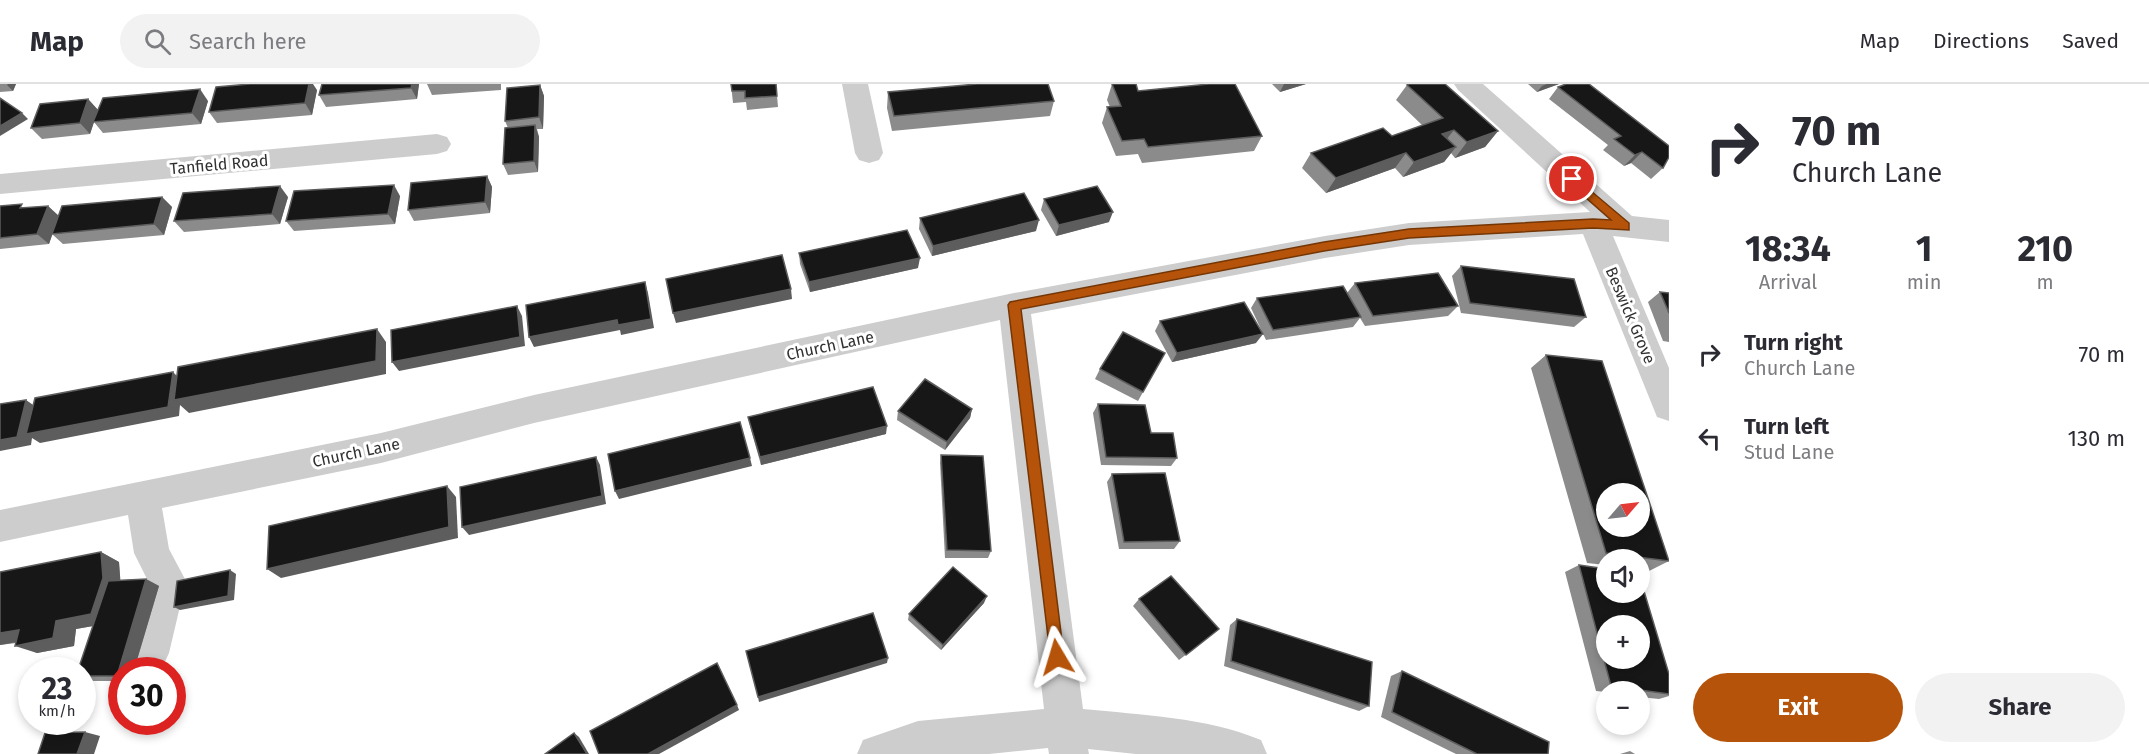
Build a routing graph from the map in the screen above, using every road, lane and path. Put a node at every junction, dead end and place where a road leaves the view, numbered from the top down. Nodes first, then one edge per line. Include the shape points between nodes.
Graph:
1 (855, 84) edge
2 (1467, 84) edge
3 (437, 144) dead end
4 (869, 153) dead end
5 (0, 184) edge
6 (1593, 223) junction
7 (1625, 226) junction
8 (1669, 231) edge
9 (1014, 305) junction
10 (1669, 407) edge
11 (143, 497) junction
12 (0, 526) edge
13 (150, 653) dead end
14 (1067, 741) edge
15 (877, 754) edge
16 (1247, 754) edge

1 - 4 street
2 - 7 street
3 - 5 street, Tanfield Road
6 - 7 street, Church Lane
6 - 9 street, Church Lane via 1409,234
6 - 10 street, Beswick Grove
7 - 8 street, Church Lane
9 - 11 street, Church Lane via 534,409 381,448
9 - 14 street
11 - 12 street, Church Lane
11 - 13 street via 152,553 168,581
14 - 15 street via 918,741
14 - 16 street via 1183,739

